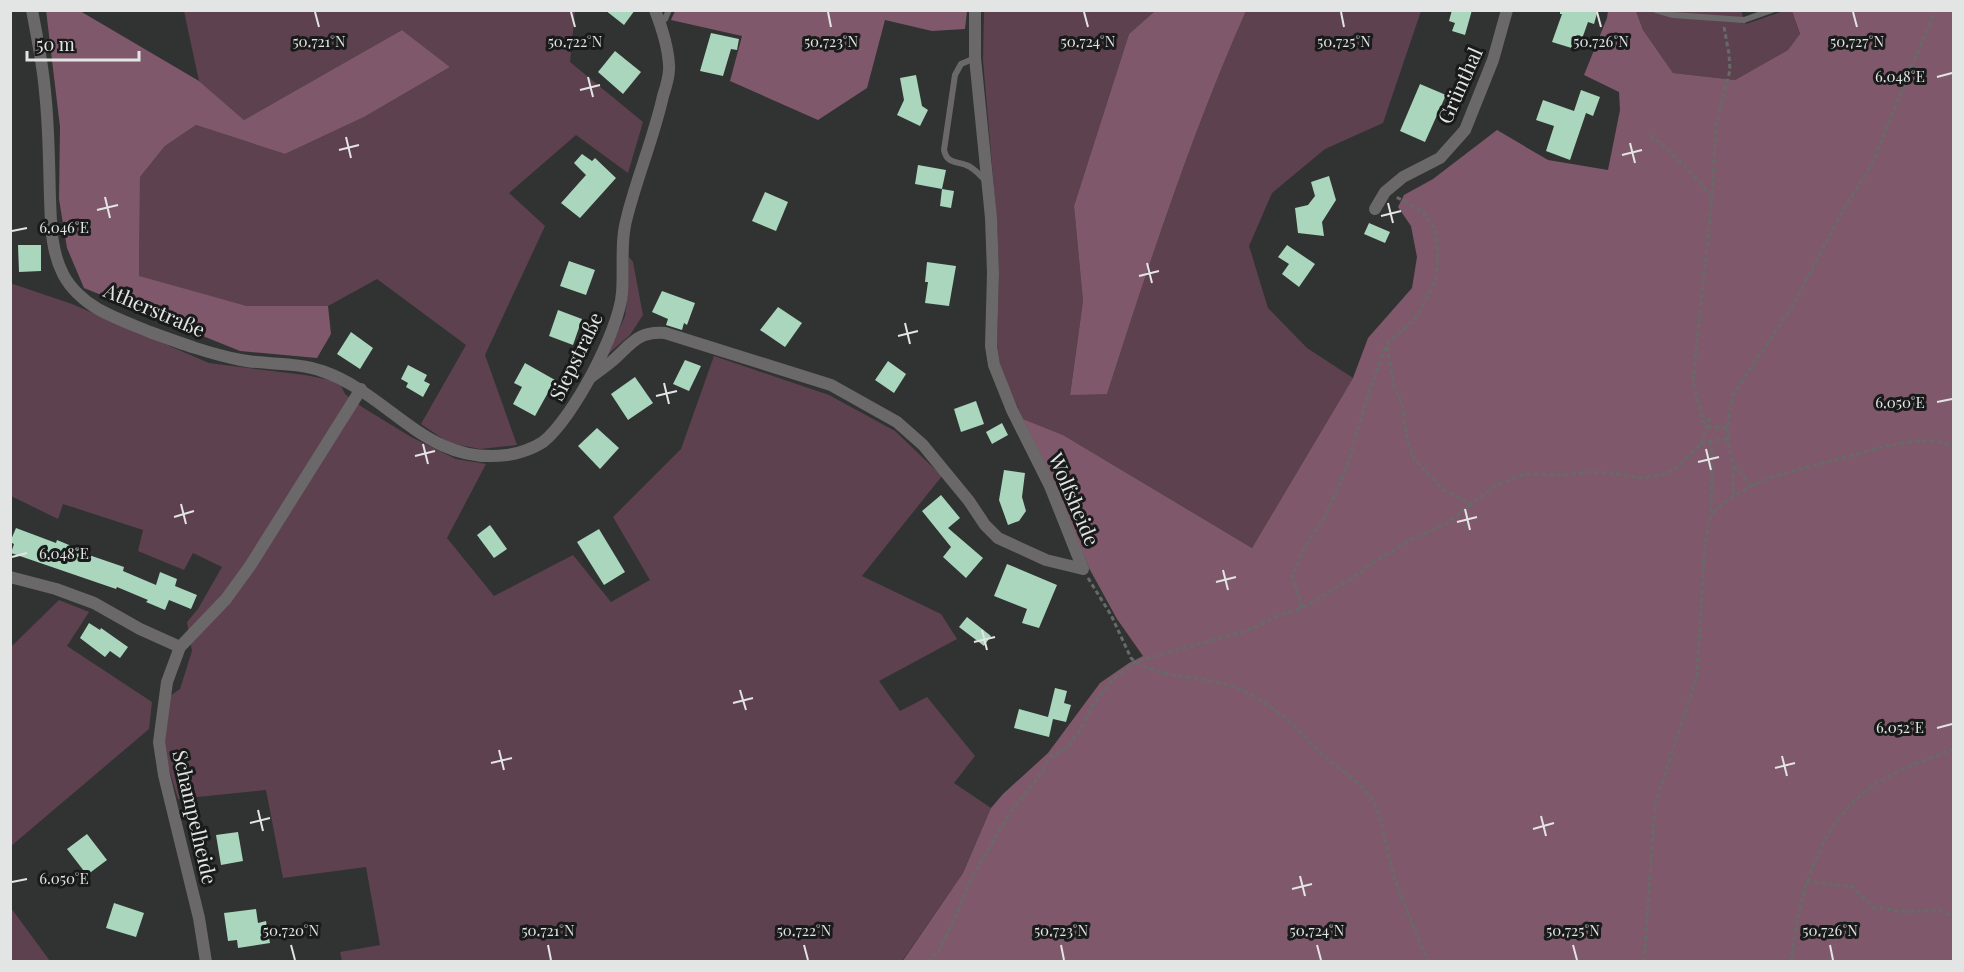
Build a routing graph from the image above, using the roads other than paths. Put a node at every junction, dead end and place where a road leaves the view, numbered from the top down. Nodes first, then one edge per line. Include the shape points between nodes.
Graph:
1 (32, 10) edge
2 (669, 10) edge
3 (975, 10) edge
4 (1507, 10) edge
5 (1656, 10) edge
6 (1772, 10) edge
7 (657, 16) edge
8 (975, 57) junction
9 (986, 180) junction
10 (1375, 209) dead end
11 (589, 378) junction
12 (361, 389) junction
13 (10, 577) edge
14 (180, 648) junction
15 (206, 962) edge

1 - 12 street, Atherstraße via 45,91 54,252 74,289 98,309 209,353 317,369
2 - 7 lane via 665,20
3 - 8 street, Wolfsheide
4 - 10 street, Grünthal via 1493,60 1465,130 1440,158 1402,177 1385,192
5 - 6 lane via 1673,15 1744,20
7 - 11 street, Siepstraße via 670,68 626,222 622,295 615,325
8 - 9 street, Wolfsheide
8 - 9 lane via 961,64 955,75 944,150 953,163 967,165
9 - 11 street, Wolfsheide via 991,218 994,365 1083,569 1046,560 998,538 923,445 897,422 831,385 652,332 636,338
11 - 12 street, Siepstraße via 567,417 541,443 494,457 451,449 423,436
12 - 14 street, Schampelheide via 250,566 226,599
13 - 14 street via 94,603
14 - 15 street, Schampelheide via 167,682 159,742

